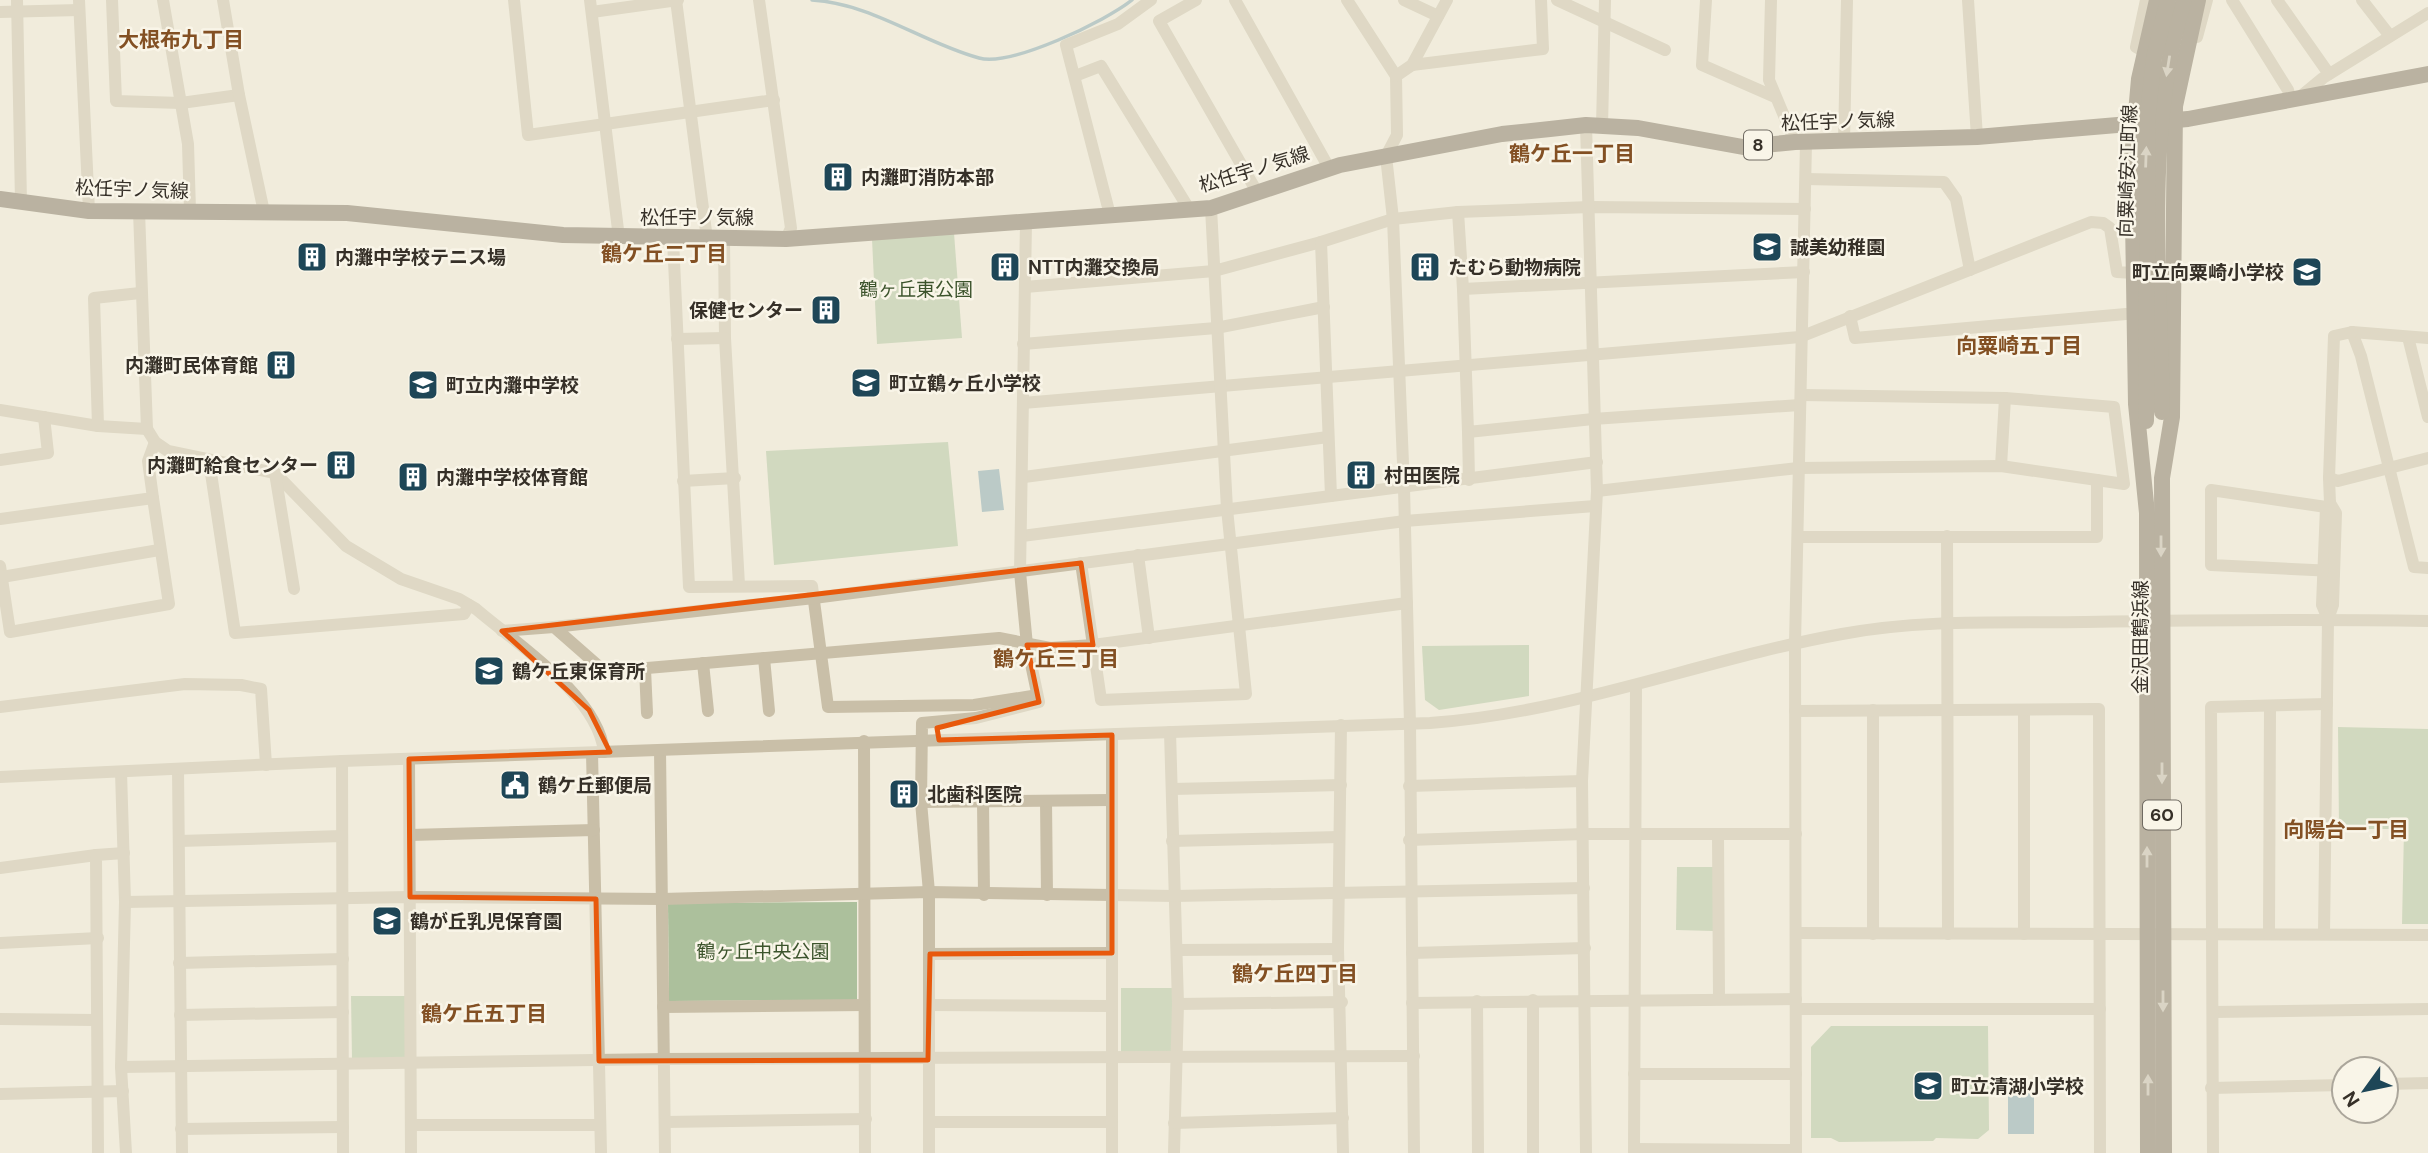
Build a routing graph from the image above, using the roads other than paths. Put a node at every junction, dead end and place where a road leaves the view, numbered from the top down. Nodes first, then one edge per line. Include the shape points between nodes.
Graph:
1 (112, 0) edge
2 (163, 0) edge
3 (223, 0) edge
4 (514, 0) edge
5 (677, 0) edge
6 (759, 0) edge
7 (1196, 0) edge
8 (1235, 0) edge
9 (1347, 0) edge
10 (1404, 0) edge
11 (1447, 0) edge
12 (1541, 0) edge
13 (1558, 0) edge
14 (1605, 0) edge
15 (1706, 0) edge
16 (1771, 0) edge
17 (1847, 0) edge
18 (1969, 0) edge
19 (2146, 0) edge
20 (2157, 0) edge
21 (2168, 0) edge
22 (2184, 0) edge
23 (2198, 0) edge
24 (2207, 0) edge
25 (2232, 0) edge
26 (2277, 0) edge
27 (2362, 0) edge
28 (1149, 1) edge
29 (79, 5) edge
30 (591, 6) edge
31 (17, 7) edge
32 (0, 12) edge
33 (2428, 13) edge
34 (1438, 16) junction
35 (1159, 21) junction
36 (1604, 22) junction
37 (2390, 36) junction
38 (1665, 50) dead end
39 (2186, 50) junction
40 (2145, 52) junction
41 (1412, 65) junction
42 (2329, 74) junction
43 (2428, 74) edge
44 (1075, 76) junction
45 (1396, 76) junction
46 (239, 95) junction
47 (1774, 97) junction
48 (2295, 99) junction
49 (774, 100) junction
50 (181, 103) junction
51 (691, 112) junction
52 (2175, 121) junction
53 (605, 125) junction
54 (2134, 125) junction
55 (1594, 126) junction
56 (1977, 137) junction
57 (1801, 142) junction
58 (1844, 142) junction
59 (1386, 156) junction
60 (1329, 168) junction
61 (1806, 179) junction
62 (1257, 192) junction
63 (0, 199) edge
64 (21, 202) junction
65 (1590, 207) junction
66 (1211, 208) junction
67 (1189, 209) junction
68 (1805, 209) junction
69 (89, 211) junction
70 (139, 211) junction
71 (190, 211) junction
72 (264, 212) junction
73 (1458, 212) junction
74 (1110, 215) junction
75 (1393, 219) junction
76 (1026, 222) junction
77 (619, 238) junction
78 (724, 238) junction
79 (673, 239) junction
80 (707, 239) junction
81 (786, 239) junction
82 (1321, 242) junction
83 (1970, 270) junction
84 (1214, 271) junction
85 (1804, 272) junction
86 (2134, 273) junction
87 (1591, 281) junction
88 (1025, 287) junction
89 (1463, 289) junction
90 (140, 293) junction
91 (1324, 307) junction
92 (2126, 314) dead end
93 (1850, 316) junction
94 (1216, 328) junction
95 (2352, 332) junction
96 (1800, 337) junction
97 (2408, 337) junction
98 (725, 338) junction
99 (2428, 338) edge
100 (677, 339) junction
101 (1023, 344) junction
102 (1593, 355) junction
103 (1465, 367) junction
104 (1397, 373) junction
105 (1326, 378) junction
106 (1220, 386) junction
107 (2005, 398) junction
108 (1801, 400) junction
109 (1023, 403) junction
110 (0, 410) edge
111 (44, 417) junction
112 (2428, 417) edge
113 (1593, 419) junction
114 (98, 426) junction
115 (147, 429) junction
116 (1468, 432) junction
117 (1328, 437) junction
118 (155, 442) junction
119 (1225, 449) junction
120 (2428, 458) edge
121 (0, 460) edge
122 (209, 460) junction
123 (1597, 462) junction
124 (2001, 466) junction
125 (1798, 468) junction
126 (2389, 468) junction
127 (275, 473) junction
128 (1024, 477) junction
129 (735, 478) junction
130 (2162, 478) junction
131 (2329, 478) junction
132 (1469, 480) junction
133 (2097, 480) junction
134 (683, 481) junction
135 (1404, 488) junction
136 (1597, 491) junction
137 (1331, 496) junction
138 (153, 498) junction
139 (2328, 505) junction
140 (1595, 506) junction
141 (1227, 509) junction
142 (2147, 513) junction
143 (0, 519) edge
144 (1405, 521) junction
145 (1022, 536) junction
146 (1947, 536) junction
147 (1798, 537) junction
148 (1230, 542) junction
149 (159, 550) junction
150 (1138, 555) junction
151 (1081, 563) junction
152 (2428, 568) edge
153 (2329, 570) junction
154 (1, 571) edge
155 (1020, 572) junction
156 (739, 585) junction
157 (294, 589) dead end
158 (814, 598) junction
159 (1407, 603) junction
160 (469, 605) junction
161 (2328, 619) junction
162 (2154, 621) junction
163 (2428, 621) edge
164 (1947, 623) junction
165 (1240, 625) junction
166 (554, 627) junction
167 (502, 631) junction
168 (1149, 638) junction
169 (1795, 644) junction
170 (1027, 645) junction
171 (1093, 645) junction
172 (820, 653) junction
173 (764, 658) junction
174 (703, 663) junction
175 (645, 669) junction
176 (1636, 685) junction
177 (1038, 695) junction
178 (1584, 698) junction
179 (2327, 704) junction
180 (2270, 706) junction
181 (0, 707) edge
182 (2024, 709) junction
183 (1873, 710) junction
184 (1948, 710) junction
185 (708, 711) dead end
186 (1795, 711) junction
187 (769, 712) dead end
188 (647, 713) dead end
189 (1410, 724) junction
190 (1341, 725) junction
191 (1170, 732) junction
192 (1112, 735) junction
193 (864, 741) junction
194 (919, 741) junction
195 (660, 750) junction
196 (598, 752) junction
197 (409, 759) junction
198 (342, 761) junction
199 (266, 765) junction
200 (178, 769) junction
201 (121, 772) junction
202 (0, 778) edge
203 (1583, 781) junction
204 (1341, 785) junction
205 (1409, 786) junction
206 (1172, 789) junction
207 (1110, 800) junction
208 (983, 801) junction
209 (1046, 801) junction
210 (921, 802) junction
211 (594, 830) junction
212 (1634, 834) junction
213 (1718, 834) junction
214 (1796, 834) junction
215 (410, 835) junction
216 (1584, 835) junction
217 (342, 836) junction
218 (1339, 836) junction
219 (1409, 840) junction
220 (179, 841) junction
221 (1172, 841) junction
222 (124, 853) junction
223 (96, 855) junction
224 (0, 868) edge
225 (1584, 888) junction
226 (1339, 891) junction
227 (1410, 891) junction
228 (929, 892) junction
229 (984, 895) junction
230 (1047, 895) junction
231 (864, 896) junction
232 (1112, 896) junction
233 (1175, 896) junction
234 (410, 897) junction
235 (596, 899) junction
236 (662, 899) junction
237 (343, 900) junction
238 (179, 901) junction
239 (125, 902) junction
240 (1796, 933) junction
241 (2099, 933) junction
242 (1873, 934) junction
243 (1948, 934) junction
244 (2024, 934) junction
245 (2155, 934) junction
246 (2211, 934) junction
247 (2269, 934) junction
248 (2323, 934) junction
249 (2428, 935) edge
250 (98, 938) junction
251 (0, 943) edge
252 (1586, 948) junction
253 (1338, 949) junction
254 (1177, 950) junction
255 (1112, 953) junction
256 (1412, 953) junction
257 (930, 954) junction
258 (343, 959) junction
259 (179, 962) junction
260 (1719, 999) junction
261 (1533, 1000) junction
262 (1586, 1000) junction
263 (1635, 1000) junction
264 (1477, 1001) junction
265 (1342, 1002) junction
266 (1412, 1003) junction
267 (864, 1004) junction
268 (1178, 1004) junction
269 (1796, 1004) junction
270 (929, 1005) junction
271 (1111, 1006) junction
272 (663, 1007) junction
273 (2100, 1009) junction
274 (2428, 1009) edge
275 (343, 1012) junction
276 (2213, 1012) junction
277 (180, 1015) junction
278 (0, 1019) edge
279 (95, 1020) junction
280 (1343, 1056) junction
281 (1414, 1056) junction
282 (1177, 1058) junction
283 (664, 1059) junction
284 (864, 1059) junction
285 (928, 1060) junction
286 (1112, 1060) junction
287 (599, 1061) junction
288 (343, 1063) junction
289 (411, 1063) junction
290 (121, 1066) junction
291 (180, 1066) junction
292 (1634, 1074) junction
293 (1796, 1074) junction
294 (2428, 1083) edge
295 (2400, 1084) edge
296 (2330, 1085) edge
297 (2211, 1088) junction
298 (123, 1091) junction
299 (100, 1093) junction
300 (0, 1094) edge
301 (1343, 1118) junction
302 (866, 1119) junction
303 (665, 1122) junction
304 (929, 1122) junction
305 (1112, 1122) junction
306 (1174, 1123) junction
307 (411, 1125) junction
308 (600, 1125) junction
309 (343, 1127) junction
310 (181, 1129) junction
311 (1634, 1151) edge
312 (1796, 1151) edge
313 (98, 1153) edge
314 (126, 1153) edge
315 (182, 1153) edge
316 (343, 1153) edge
317 (411, 1153) edge
318 (601, 1153) edge
319 (665, 1153) edge
320 (864, 1153) edge
321 (929, 1153) edge
322 (1112, 1153) edge
323 (1174, 1153) edge
324 (1343, 1153) edge
325 (1414, 1153) edge
326 (1478, 1153) edge
327 (1534, 1153) edge
328 (1586, 1153) edge
329 (2100, 1153) edge
330 (2148, 1153) edge
331 (2164, 1153) edge
332 (2213, 1153) edge

1 - 50 street via 116,101
2 - 50 street
3 - 46 street
4 - 53 street via 528,135
5 - 30 street
5 - 51 street
6 - 49 street
7 - 35 street
8 - 60 street
9 - 45 street
10 - 34 street
11 - 34 street
12 - 41 street via 1543,49
13 - 36 street
14 - 36 street
15 - 47 street via 1702,65
16 - 47 street via 1769,80
17 - 58 street
18 - 56 street
19 - 40 street via 2136,47
20 - 40 main road, 金沢田鶴浜線
142 -> 21 main road, 向粟崎安江町線, bridge via 2148,113 2154,58
22 -> 130 main road, 向粟崎安江町線, bridge via 2162,109
23 - 39 main road, 金沢田鶴浜線
24 - 39 street via 2194,50
25 - 48 street
26 - 42 street
27 - 37 street
28 - 35 street
28 - 44 street via 1118,24 1066,44
29 - 31 street
29 - 69 street
30 - 53 street
31 - 32 street
31 - 64 street
33 - 37 street
34 - 41 street
35 - 62 street
36 - 38 street
36 - 55 street
37 - 42 street
39 - 52 main road, 金沢田鶴浜線
40 - 54 main road, 金沢田鶴浜線
41 - 45 street
42 - 48 street
43 - 48 main road, 松任宇ノ気線 / 8
44 - 67 street via 1101,66
44 - 74 street
45 - 59 street via 1397,135
46 - 50 street
46 - 72 street
47 - 57 street
48 - 52 main road, 松任宇ノ気線 / 8
49 - 51 street
49 - 81 street via 791,229
50 - 71 street via 188,144
51 - 53 street
51 - 80 street
52 - 54 main road, 松任宇ノ気線 / 8
52 - 130 main road, 金沢田鶴浜線 / 60 via 2172,417
53 - 77 street
54 - 56 main road, 松任宇ノ気線 / 8
54 - 86 main road, 金沢田鶴浜線 / 60
55 - 57 main road, 松任宇ノ気線 / 8 via 1638,128 1743,147
55 - 59 main road, 松任宇ノ気線 / 8 via 1502,134
55 - 65 street
56 - 58 main road, 松任宇ノ気線 / 8
57 - 58 main road, 松任宇ノ気線 / 8
57 - 61 street
59 - 60 main road, 松任宇ノ気線 / 8
59 - 75 street
60 - 62 main road, 松任宇ノ気線 / 8
61 - 68 street
61 - 83 street via 1944,182 1956,199
62 - 66 main road, 松任宇ノ気線 / 8
63 - 64 main road, 松任宇ノ気線 / 8
64 - 69 main road, 松任宇ノ気線 / 8
65 - 68 street
65 - 73 street
65 - 87 street
66 - 67 main road, 松任宇ノ気線 / 8
66 - 84 street
67 - 74 main road, 松任宇ノ気線 / 8
68 - 85 street
69 - 70 main road, 松任宇ノ気線 / 8
70 - 71 main road, 松任宇ノ気線 / 8
70 - 90 street
71 - 72 main road, 松任宇ノ気線 / 8
72 - 77 main road, 松任宇ノ気線 / 8 via 347,213
73 - 75 street
73 - 89 street
74 - 76 main road, 松任宇ノ気線 / 8
75 - 82 street
75 - 104 street
76 - 81 main road, 松任宇ノ気線 / 8
76 - 88 street
77 - 79 main road, 松任宇ノ気線 / 8
78 - 80 main road, 松任宇ノ気線 / 8
78 - 81 main road, 松任宇ノ気線 / 8
78 - 98 street
79 - 80 main road, 松任宇ノ気線 / 8
79 - 100 street
82 - 84 street
82 - 91 street
83 - 86 street via 2098,221 2110,228 2115,269
83 - 93 street
84 - 88 street
84 - 94 street
85 - 87 street
85 - 96 street
86 - 142 main road, 金沢田鶴浜線 / 60 via 2136,404
87 - 89 street
87 - 102 street
88 - 101 street
89 - 103 street
90 - 114 street via 94,298
90 - 115 street
91 - 94 street
91 - 105 street
92 - 93 street via 1855,338
93 - 96 street
94 - 101 street
94 - 106 street
95 - 97 street
95 - 126 street
95 - 131 street via 2334,336
96 - 102 street
96 - 108 street
97 - 99 street
97 - 112 street
98 - 100 street
98 - 129 street
100 - 134 street
101 - 109 street
102 - 103 street
102 - 113 street
103 - 104 street
103 - 116 street
104 - 105 street
104 - 135 street
105 - 106 street
105 - 117 street
106 - 109 street
106 - 119 street
107 - 108 street
107 - 124 street
107 - 133 street via 2115,407 2124,484
108 - 113 street
108 - 125 street
109 - 128 street
110 - 111 street
111 - 114 street
111 - 121 street via 48,453
113 - 116 street
113 - 123 street
114 - 115 street
115 - 118 street
116 - 132 street
117 - 119 street
117 - 137 street
118 - 122 street via 168,451
118 - 138 street via 148,461
119 - 128 street
119 - 141 street
120 - 126 street
122 - 127 street
122 - 160 street via 235,633 464,614
123 - 132 street
123 - 136 street
124 - 125 street
124 - 133 street
125 - 136 street
125 - 147 street
126 - 131 street via 2338,481
126 - 152 street via 2414,567
127 - 157 street
127 - 160 street via 345,547 401,579
128 - 145 street
129 - 134 street
129 - 156 street
130 -> 162 main road, 金沢田鶴浜線 / 60
131 - 139 street
132 - 135 street
133 - 146 street via 2097,537
134 - 156 street via 689,587
135 - 137 street
135 - 144 street
136 - 140 street
137 - 141 street
138 - 143 street
138 - 149 street
139 - 153 street via 2336,513
139 - 153 street via 2211,490 2211,565
140 - 144 street
140 - 178 street
141 - 145 street
141 - 148 street
142 - 162 main road, 金沢田鶴浜線 / 60
144 - 148 street
144 - 159 street
145 - 155 street
146 - 147 street
146 - 164 street
147 - 169 street
148 - 150 street
148 - 165 street
149 - 154 street
149 - 154 street via 169,604 10,632
150 - 151 street
150 - 168 street
151 - 155 street
151 - 171 street
153 - 161 street via 2333,605
155 - 158 street
155 - 170 street
156 - 158 street via 812,586
158 - 166 street
158 - 172 street
159 - 165 street
159 - 189 street
160 - 167 street
161 - 162 street
161 - 163 street
161 - 179 street
162 - 164 street
162 - 245 main road, 金沢田鶴浜線 / 60
164 - 169 street via 1856,632
164 - 184 street
165 - 168 street
165 - 171 street via 1246,694 1101,700
166 - 167 street
166 - 175 street via 603,670
167 - 196 street via 589,710 602,736
168 - 171 street
169 - 176 street
169 - 186 street
170 - 171 street
170 - 172 street via 999,638
170 - 177 street
172 - 173 street
172 - 177 street via 828,708 974,705
173 - 174 street
173 - 187 street
174 - 175 street
174 - 185 street
175 - 188 street
176 - 178 street
176 - 212 street
177 - 194 street via 1040,702 976,718 922,723
178 - 189 street via 1471,720
178 - 203 street
179 - 180 street
179 - 248 street
180 - 246 street via 2211,707
180 - 247 street
181 - 199 street via 185,684 261,689
182 - 184 street
182 - 241 street via 2099,709
182 - 244 street
183 - 184 street
183 - 186 street
183 - 242 street
184 - 243 street
186 - 214 street
189 - 190 street
189 - 205 street
190 - 191 street
190 - 204 street
191 - 192 street
191 - 206 street
192 - 194 street
192 - 207 street
193 - 194 street
193 - 195 street
193 - 231 street
194 - 210 street
195 - 196 street
195 - 236 street
196 - 197 street
196 - 211 street
197 - 198 street
197 - 215 street
198 - 199 street
198 - 217 street
199 - 200 street
200 - 201 street
200 - 220 street
201 - 202 street
201 - 222 street
203 - 205 street
203 - 216 street
204 - 206 street
204 - 218 street
205 - 219 street
206 - 221 street
207 - 209 street
207 - 232 street
208 - 209 street
208 - 210 street
208 - 229 street
209 - 230 street
210 - 228 street
211 - 215 street
211 - 235 street
212 - 213 street
212 - 216 street
212 - 263 street
213 - 214 street
213 - 260 street
214 - 240 street
215 - 234 street
216 - 219 street
216 - 225 street
217 - 220 street
217 - 237 street
218 - 221 street
218 - 226 street
219 - 227 street
220 - 238 street
221 - 233 street
222 - 223 street
222 - 239 street
223 - 224 street
223 - 250 street
225 - 227 street
225 - 252 street
226 - 227 street
226 - 233 street
226 - 253 street
227 - 256 street
228 - 229 street
228 - 231 street
228 - 257 street
229 - 230 street
230 - 232 street
231 - 236 street
231 - 267 street
232 - 233 street
232 - 255 street
233 - 254 street
234 - 235 street
234 - 237 street
234 - 289 street
235 - 236 street
235 - 287 street
236 - 272 street
237 - 238 street
237 - 258 street
238 - 239 street
238 - 259 street
239 - 290 street
240 - 242 street
240 - 269 street
241 - 244 street
241 - 245 street
241 - 273 street
242 - 243 street
243 - 244 street
245 - 246 street
330 -> 245 main road, 金沢田鶴浜線 / 60
245 -> 331 main road, 金沢田鶴浜線 / 60
246 - 247 street
246 - 276 street
247 - 248 street
248 - 249 street
250 - 251 street
250 - 279 street
252 - 256 street
252 - 262 street
253 - 254 street
253 - 265 street
254 - 268 street
255 - 257 street
255 - 271 street
256 - 266 street
257 - 270 street
258 - 259 street
258 - 275 street
259 - 277 street
260 - 263 street
260 - 269 street
261 - 262 street
261 - 264 street
261 - 327 street
262 - 263 street
262 - 328 street
263 - 292 street
264 - 266 street
264 - 326 street
265 - 268 street
265 - 280 street
266 - 281 street
267 - 272 street
267 - 284 street
268 - 282 street
269 - 273 street
269 - 293 street
270 - 271 street
270 - 285 street
271 - 286 street
272 - 283 street
273 - 329 street
274 - 276 street
275 - 277 street
275 - 288 street
276 - 297 street
277 - 291 street
278 - 279 street
279 - 299 street
280 - 281 street
280 - 282 street
280 - 301 street
281 - 325 street
282 - 286 street
282 - 306 street
283 - 284 street
283 - 287 street
283 - 303 street
284 - 285 street
284 - 302 street
285 - 286 street
285 - 304 street
286 - 305 street
287 - 289 street
287 - 308 street
288 - 289 street
288 - 291 street
288 - 309 street
289 - 307 street
290 - 291 street
290 - 298 street
291 - 310 street
292 - 293 street
292 - 311 street
293 - 312 street
294 - 295 street
296 - 297 street
297 - 332 street
298 - 299 street
298 - 314 street
299 - 300 street
299 - 313 street
301 - 306 street
301 - 324 street
302 - 303 street
302 - 320 street
303 - 319 street
304 - 305 street
304 - 321 street
305 - 322 street
306 - 323 street
307 - 308 street
307 - 317 street
308 - 318 street
309 - 310 street
309 - 316 street
310 - 315 street
311 - 312 street

